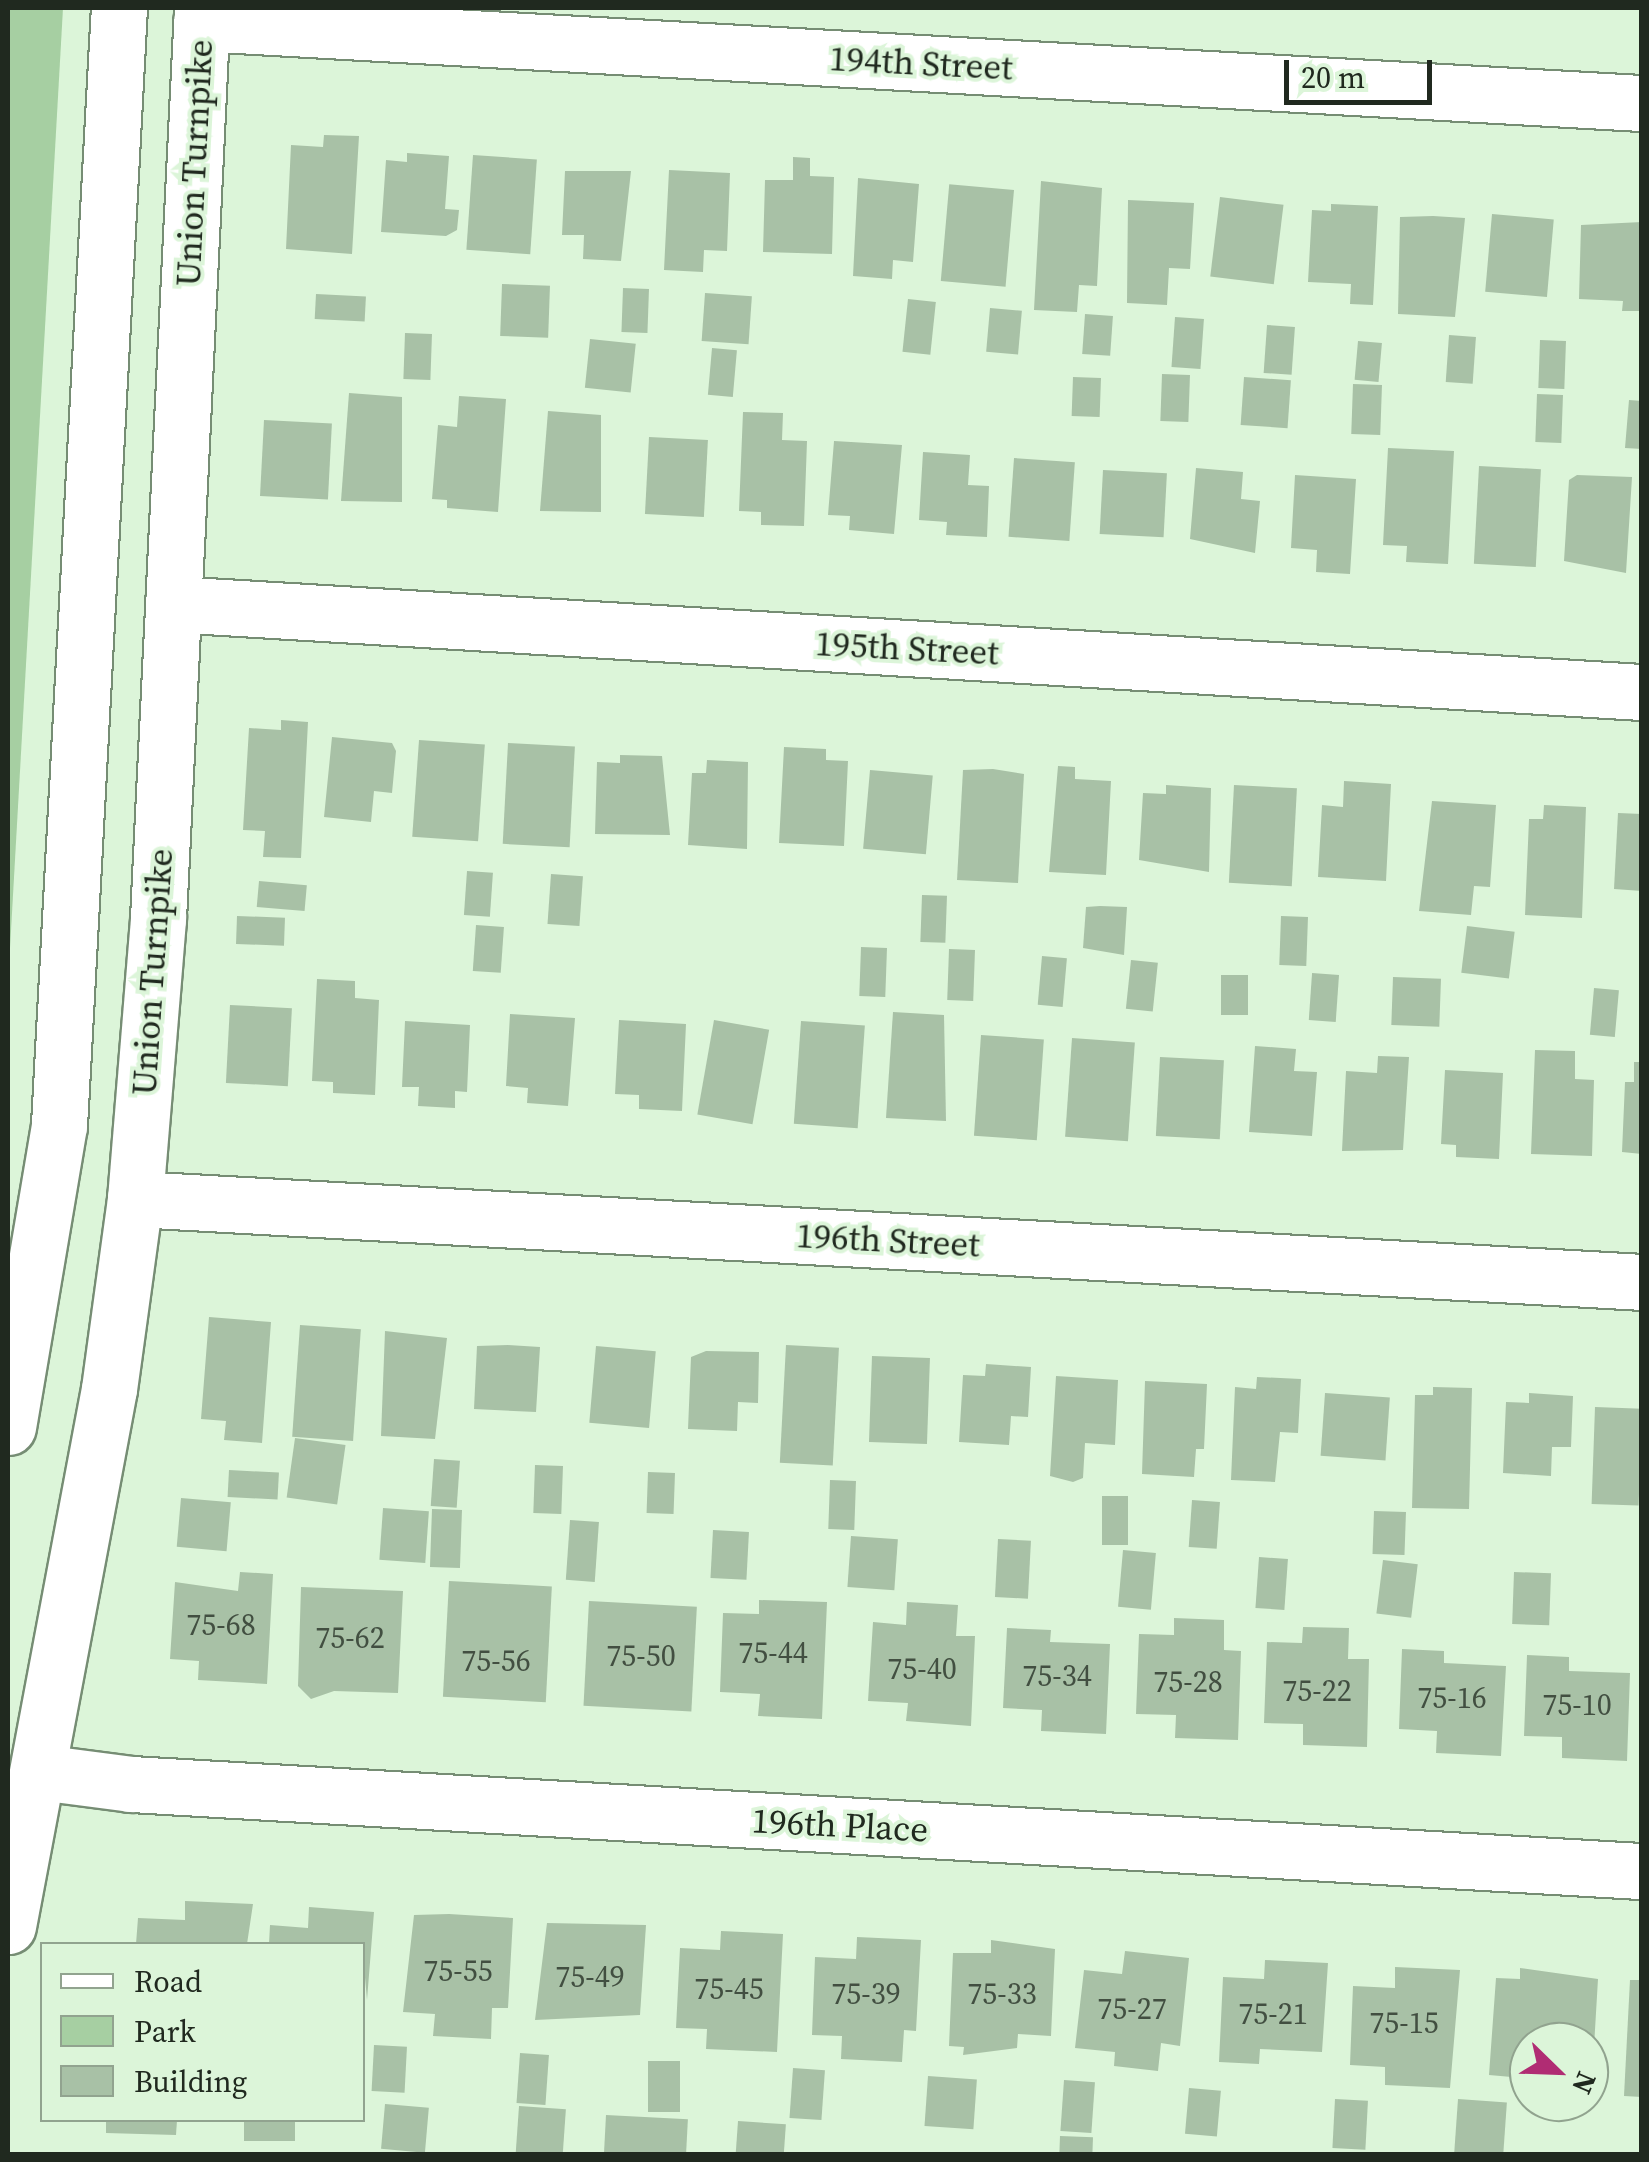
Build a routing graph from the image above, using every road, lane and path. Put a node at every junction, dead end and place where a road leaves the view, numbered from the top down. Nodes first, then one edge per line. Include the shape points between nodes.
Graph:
1 (120, 8) edge
2 (202, 15) edge
3 (1642, 103) edge
4 (172, 604) junction
5 (1642, 692) edge
6 (135, 1199) junction
7 (1642, 1282) edge
8 (8, 1427) edge
9 (40, 1772) junction
10 (1642, 1872) edge
11 (8, 1926) edge

1 - 8 street via 59,1125
2 - 3 street, 194th Street
2 - 4 street, Union Turnpike
4 - 5 street, 195th Street
4 - 6 street, Union Turnpike
6 - 7 street, 196th Street
6 - 9 street, Union Turnpike
9 - 10 street, 196th Place via 151,1786
9 - 11 street, Union Turnpike

